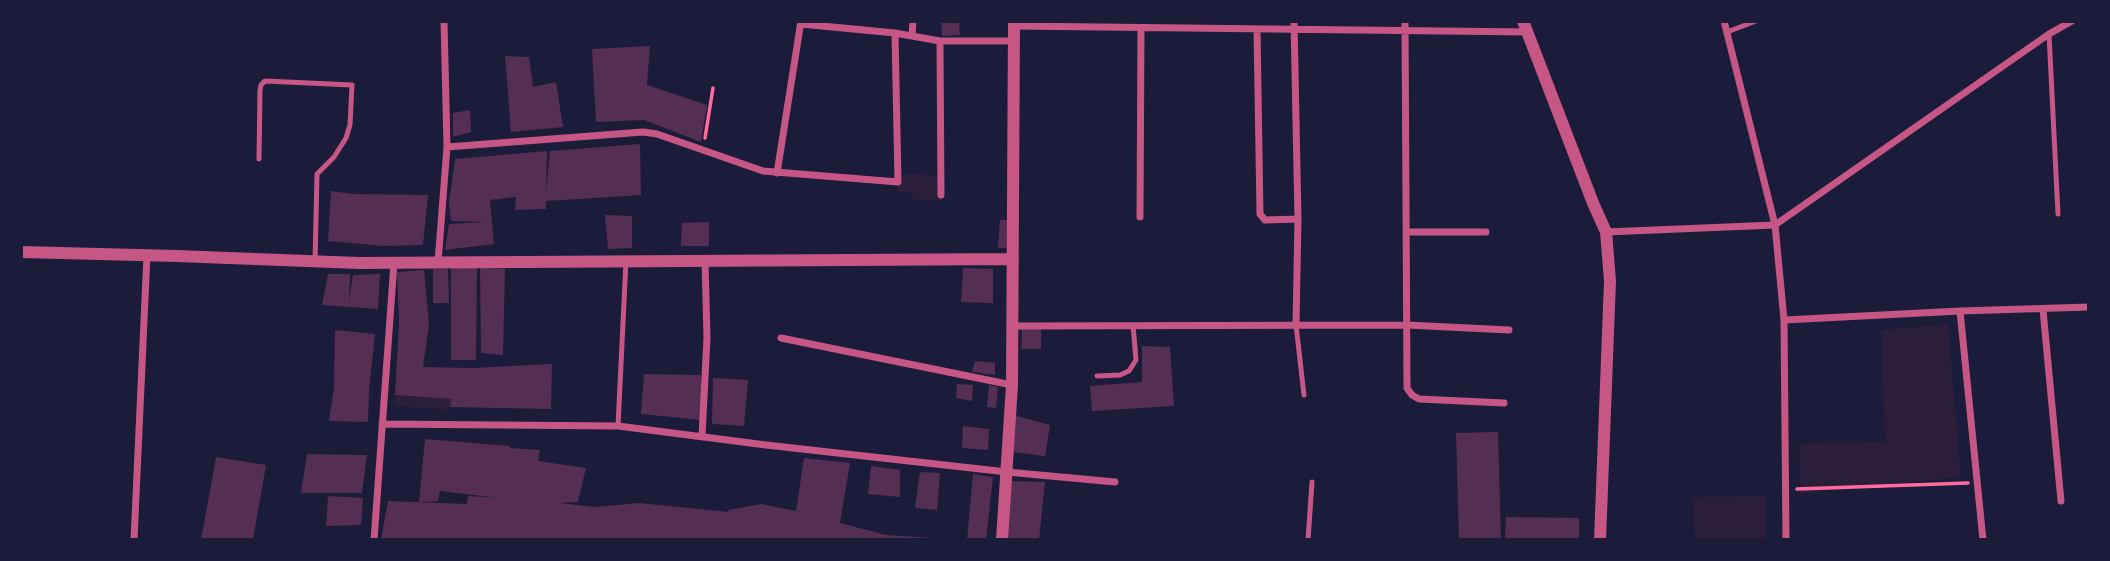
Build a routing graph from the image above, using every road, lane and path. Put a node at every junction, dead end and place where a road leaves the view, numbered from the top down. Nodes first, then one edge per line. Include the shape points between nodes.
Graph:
1 (444, 21) edge
2 (913, 21) edge
3 (1405, 21) edge
4 (1724, 21) edge
5 (1756, 21) edge
6 (2072, 21) edge
7 (801, 22) edge
8 (1014, 23) edge
9 (1294, 25) edge
10 (1525, 27) edge
11 (1141, 28) junction
12 (1258, 29) junction
13 (1404, 31) junction
14 (1727, 32) junction
15 (895, 33) junction
16 (2049, 34) junction
17 (912, 36) junction
18 (940, 41) junction
19 (1014, 41) junction
20 (713, 88) dead end
21 (447, 147) junction
22 (703, 150) junction
23 (259, 159) dead end
24 (777, 173) junction
25 (941, 195) dead end
26 (2058, 215) dead end
27 (1140, 217) dead end
28 (1298, 219) junction
29 (1775, 225) junction
30 (1407, 232) junction
31 (1486, 232) dead end
32 (1606, 232) junction
33 (21, 252) edge
34 (147, 255) junction
35 (1013, 259) junction
36 (626, 261) junction
37 (705, 261) junction
38 (316, 262) junction
39 (438, 262) junction
40 (394, 263) junction
41 (2089, 307) edge
42 (2043, 310) junction
43 (1960, 311) junction
44 (1784, 320) junction
45 (1296, 325) junction
46 (1407, 325) junction
47 (1013, 326) junction
48 (1133, 326) junction
49 (1509, 330) dead end
50 (781, 338) dead end
51 (1097, 376) dead end
52 (1012, 385) junction
53 (1304, 395) dead end
54 (1504, 404) dead end
55 (382, 424) junction
56 (618, 426) junction
57 (702, 436) junction
58 (1007, 472) junction
59 (1115, 482) dead end
60 (1312, 482) dead end
61 (1978, 482) junction
62 (1784, 490) junction
63 (2061, 501) dead end
64 (134, 540) edge
65 (374, 540) edge
66 (1002, 540) edge
67 (1308, 540) edge
68 (1600, 540) edge
69 (1786, 540) edge
70 (1983, 540) edge

1 - 21 street
2 - 17 street
3 - 13 street
4 - 14 street
5 - 14 lane
6 - 16 street
7 - 15 street
7 - 24 street
8 - 11 street
8 - 19 street
9 - 12 street
9 - 13 street
9 - 28 street
10 - 13 street
10 - 32 street
11 - 12 street
11 - 27 street
12 - 28 street via 1260,214 1265,220
13 - 30 street
14 - 29 street
15 - 17 street
15 - 24 street via 898,182
16 - 26 lane
16 - 29 street
17 - 18 street
18 - 19 street
18 - 25 street
19 - 35 street
20 - 22 path
21 - 22 street via 643,132
21 - 39 street
22 - 24 street
23 - 38 lane via 260,90 265,81 352,85 346,138 317,174
28 - 45 street
29 - 32 street
29 - 44 street
30 - 31 street
30 - 46 street
32 - 68 street via 1610,281
33 - 34 street
34 - 38 street
34 - 64 street
35 - 37 street
35 - 47 street
36 - 37 street
36 - 39 street
36 - 56 lane
37 - 57 street
38 - 40 street
39 - 40 street
40 - 55 street
41 - 42 street
42 - 43 street
42 - 63 street
43 - 44 street
43 - 61 street
44 - 62 street
45 - 46 street
45 - 48 street
45 - 53 lane
46 - 49 street
46 - 54 street via 1407,388 1412,395
47 - 48 street
47 - 52 street
48 - 51 lane via 1136,360 1129,371
50 - 52 street
52 - 58 street
55 - 56 street
55 - 65 street
56 - 57 street
57 - 58 street
58 - 59 street
58 - 66 street
60 - 67 lane
61 - 62 path
61 - 70 street
62 - 69 street

